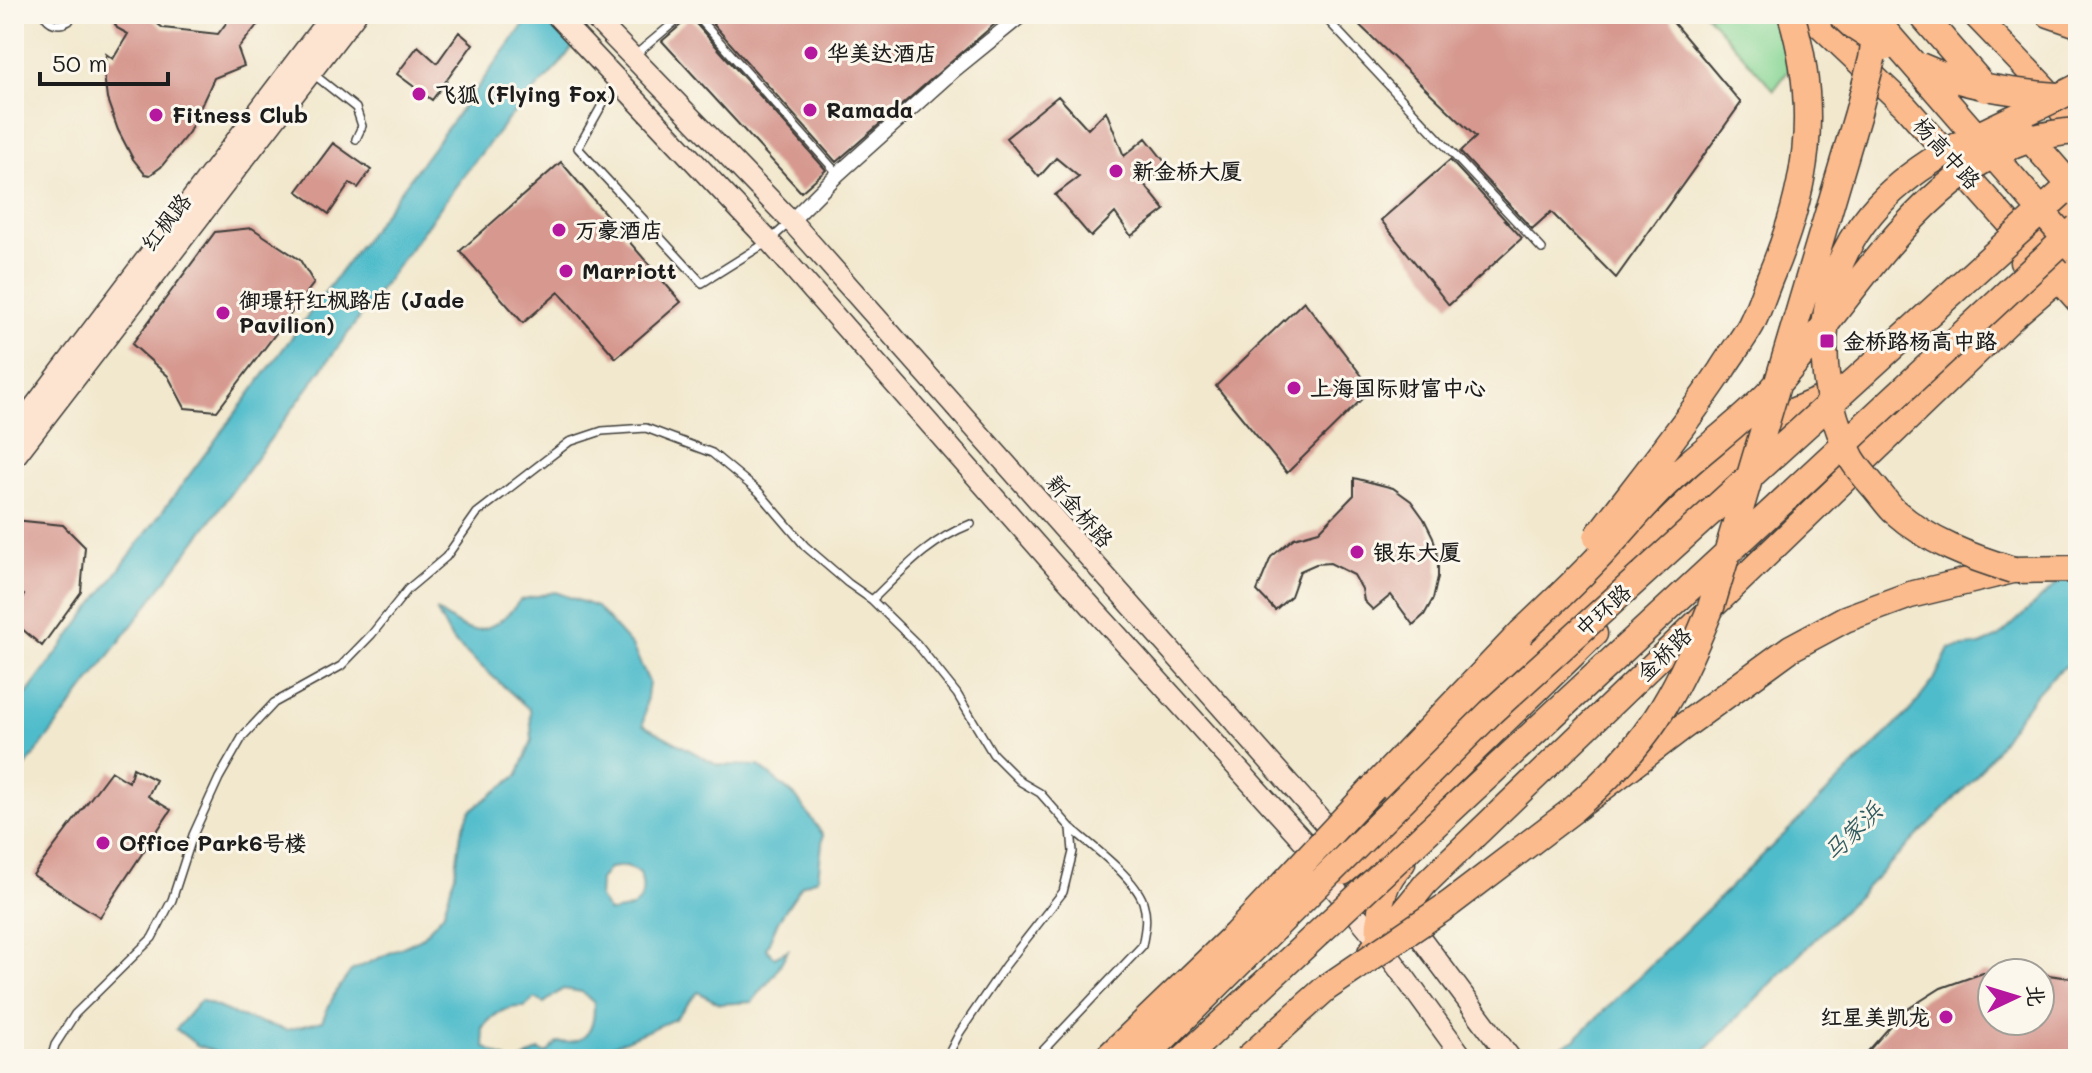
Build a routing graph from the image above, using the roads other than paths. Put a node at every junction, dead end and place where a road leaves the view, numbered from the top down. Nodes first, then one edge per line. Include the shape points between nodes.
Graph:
1 (44, 14) edge
2 (73, 14) edge
3 (159, 14) edge
4 (179, 14) edge
5 (332, 14) edge
6 (356, 14) edge
7 (555, 14) edge
8 (591, 14) edge
9 (684, 14) edge
10 (695, 14) edge
11 (1023, 14) edge
12 (1322, 14) edge
13 (1791, 14) edge
14 (1808, 14) edge
15 (1840, 14) edge
16 (1870, 14) edge
17 (1878, 14) edge
18 (1921, 14) edge
19 (1974, 14) edge
20 (2049, 14) edge
21 (2078, 24) edge
22 (634, 57) junction
23 (304, 66) junction
24 (617, 78) junction
25 (2078, 87) edge
26 (2078, 97) edge
27 (2078, 133) edge
28 (356, 139) dead end
29 (2078, 167) edge
30 (838, 174) junction
31 (2078, 178) edge
32 (2078, 197) edge
33 (2078, 218) edge
34 (791, 221) junction
35 (2010, 225) junction
36 (2078, 227) edge
37 (769, 241) junction
38 (1542, 249) dead end
39 (2034, 251) junction
40 (2078, 253) edge
41 (2078, 262) edge
42 (2059, 279) junction
43 (2078, 301) edge
44 (1829, 395) junction
45 (14, 433) edge
46 (14, 458) edge
47 (1851, 474) junction
48 (971, 524) dead end
49 (2078, 569) edge
50 (2013, 570) junction
51 (872, 600) junction
52 (1521, 633) junction
53 (1562, 666) junction
54 (1461, 742) junction
55 (1572, 810) junction
56 (1071, 828) junction
57 (1339, 839) junction
58 (1358, 862) junction
59 (1330, 883) junction
60 (1384, 892) junction
61 (1403, 913) junction
62 (1236, 934) junction
63 (1379, 942) junction
64 (51, 1059) edge
65 (946, 1059) edge
66 (1035, 1059) edge
67 (1106, 1059) edge
68 (1131, 1059) edge
69 (1143, 1059) edge
70 (1183, 1059) edge
71 (1247, 1059) edge
72 (1264, 1059) edge
73 (1464, 1059) edge
74 (1511, 1059) edge

1 - 2 lane via 60,25
3 - 4 lane
5 - 23 street, 红枫路
6 - 23 street, 红枫路
7 - 24 street
8 - 22 street, 新金桥路
9 - 22 lane
10 - 30 lane
11 - 30 street
12 - 38 lane
13 - 52 highway, bridge via 1802,49 1808,145 1795,209 1750,326 1701,400
14 - 35 main road, 杨高中路 via 1905,106
15 - 26 highway, bridge via 1900,57 1947,78 2004,92
16 - 40 highway, 杨高中路, bridge
17 - 55 highway, bridge via 1858,113 1711,607 1663,711 1636,749
18 - 32 highway, bridge
19 - 27 main road via 2046,89
20 - 21 highway
22 - 34 street, 新金桥路
23 - 28 lane via 356,108 362,126
23 - 45 street, 红枫路
23 - 46 street, 红枫路
24 - 37 street
24 - 37 lane via 578,148 702,283
25 - 50 highway, bridge via 1938,157 1870,213 1830,291 1822,342 1830,402 1853,461 1892,509 1925,535
27 - 52 highway, bridge via 2031,140 1990,157 1918,213 1769,393 1669,482
29 - 35 main road
30 - 34 street
31 - 54 highway, 中环路, bridge
32 - 39 main road
33 - 42 main road via 2056,259
34 - 37 lane
34 - 57 street, 新金桥路
35 - 39 main road, 杨高中路
35 - 44 main road
36 - 70 highway, 中环路, bridge
37 - 59 street via 1307,845
39 - 42 main road, 杨高中路
39 - 47 main road via 1876,405 1861,431
41 - 42 main road, 金桥路
42 - 43 main road, 杨高中路
42 - 47 main road, 金桥路
44 - 53 main road via 1771,463
44 - 57 main road via 1760,431
47 - 61 main road, 金桥路 via 1426,883
48 - 51 lane via 928,546
49 - 50 highway
50 - 55 highway, bridge via 1910,595 1845,619 1791,648
51 - 56 lane via 957,694 993,754 1040,793
51 - 64 lane via 805,546 759,492 712,453 646,428 602,431 569,442 477,513 446,557 408,589 341,666 274,703 243,736 193,835 172,900 152,938 75,1014
52 - 62 highway, bridge
53 - 58 main road
53 - 60 main road via 1535,734 1396,870
54 - 62 highway, bridge
54 - 69 highway, 中环路, bridge
55 - 71 highway, bridge via 1448,905 1326,988
56 - 65 lane via 1073,852 1063,892 1005,966
56 - 66 lane via 1112,862 1143,899 1147,924 1142,946
57 - 58 street, 新金桥路
57 - 59 main road
58 - 59 main road
58 - 60 street, 新金桥路
59 - 63 street
59 - 68 main road
60 - 61 street, 新金桥路
60 - 63 main road via 1377,915
61 - 63 main road, 金桥路
61 - 74 street, 新金桥路
62 - 67 highway, bridge
63 - 72 main road, 金桥路
63 - 73 street

